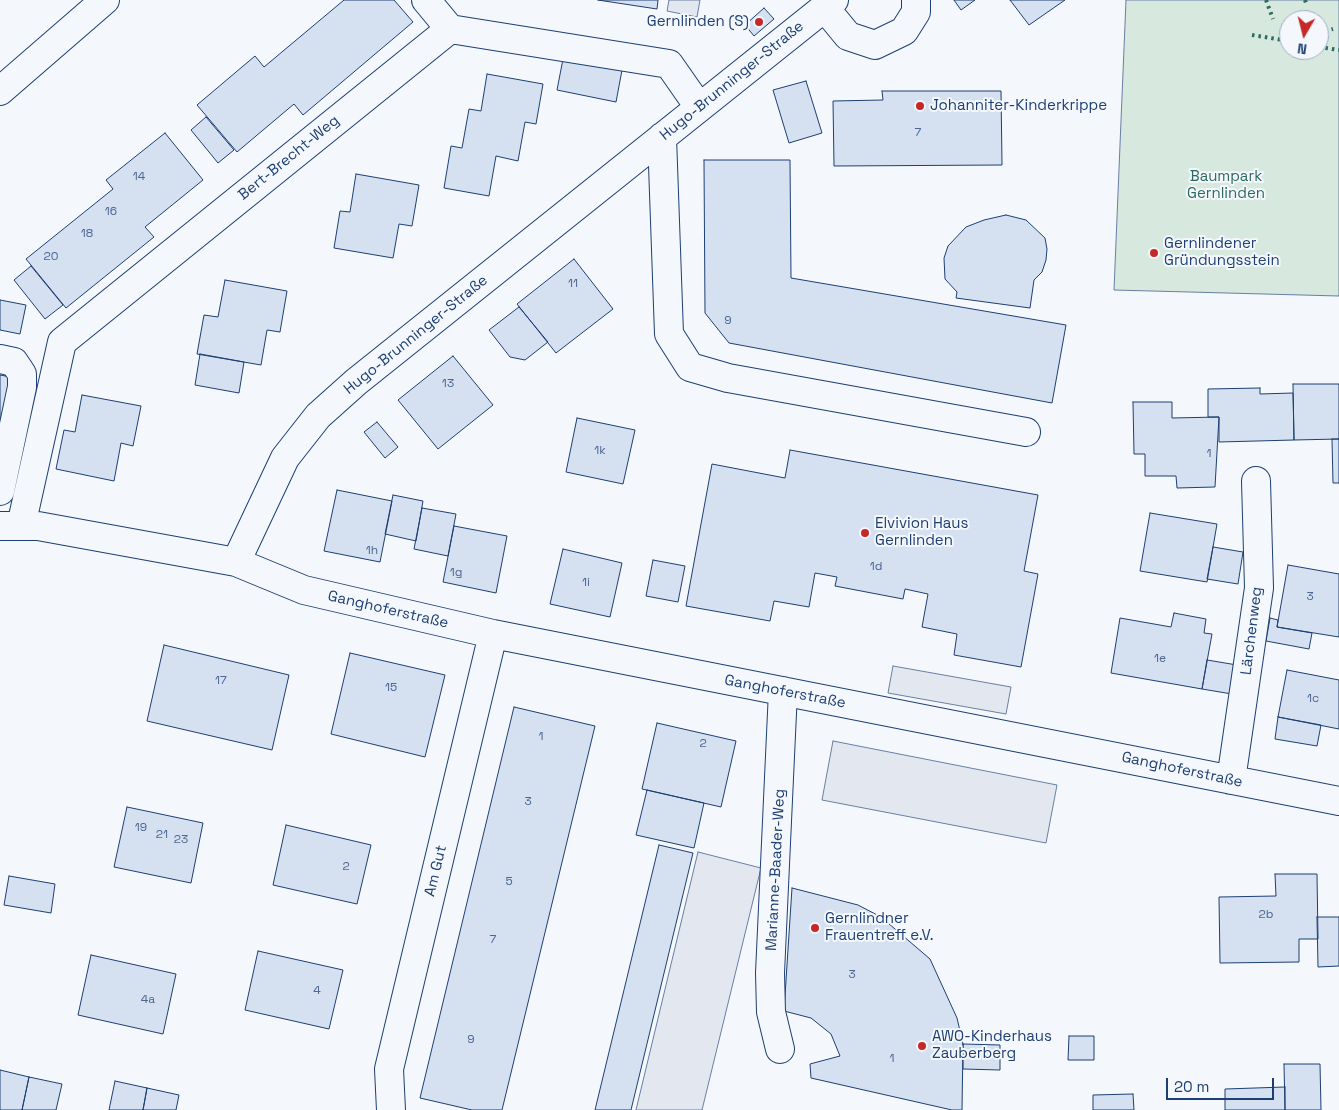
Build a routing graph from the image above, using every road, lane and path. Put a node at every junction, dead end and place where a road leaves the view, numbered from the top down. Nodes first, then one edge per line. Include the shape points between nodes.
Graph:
1 (105, 0) edge
2 (426, 0) edge
3 (916, 0) edge
4 (830, 4) edge
5 (450, 29) junction
6 (0, 91) edge
7 (700, 107) junction
8 (662, 137) junction
9 (0, 359) edge
10 (1026, 432) dead end
11 (5, 448) edge
12 (1256, 481) dead end
13 (0, 491) edge
14 (10, 526) edge
15 (236, 562) junction
16 (493, 634) junction
17 (783, 691) junction
18 (1231, 780) junction
19 (1339, 802) edge
20 (780, 1048) dead end
21 (391, 1110) edge

1 - 6 street
2 - 5 street
3 - 4 street via 916,12 904,31 875,45 848,36
4 - 7 street, Hugo-Brunninger-Straße
5 - 7 street via 669,64
5 - 14 street, Bert-Brecht-Weg via 62,342
7 - 8 street, Hugo-Brunninger-Straße
8 - 10 street via 669,334 690,367 728,378
8 - 15 street, Hugo-Brunninger-Straße via 318,416 285,458
9 - 11 street via 14,362 22,374 22,387
11 - 13 street
12 - 18 street, Lärchenweg via 1259,588
14 - 15 street via 38,526
15 - 16 street, Ganghoferstraße via 304,590
16 - 17 street, Ganghoferstraße
16 - 21 street, Am Gut via 389,1069
17 - 18 street, Ganghoferstraße
17 - 20 street, Marianne-Baader-Weg via 770,973 771,1012
18 - 19 street, Ganghoferstraße

